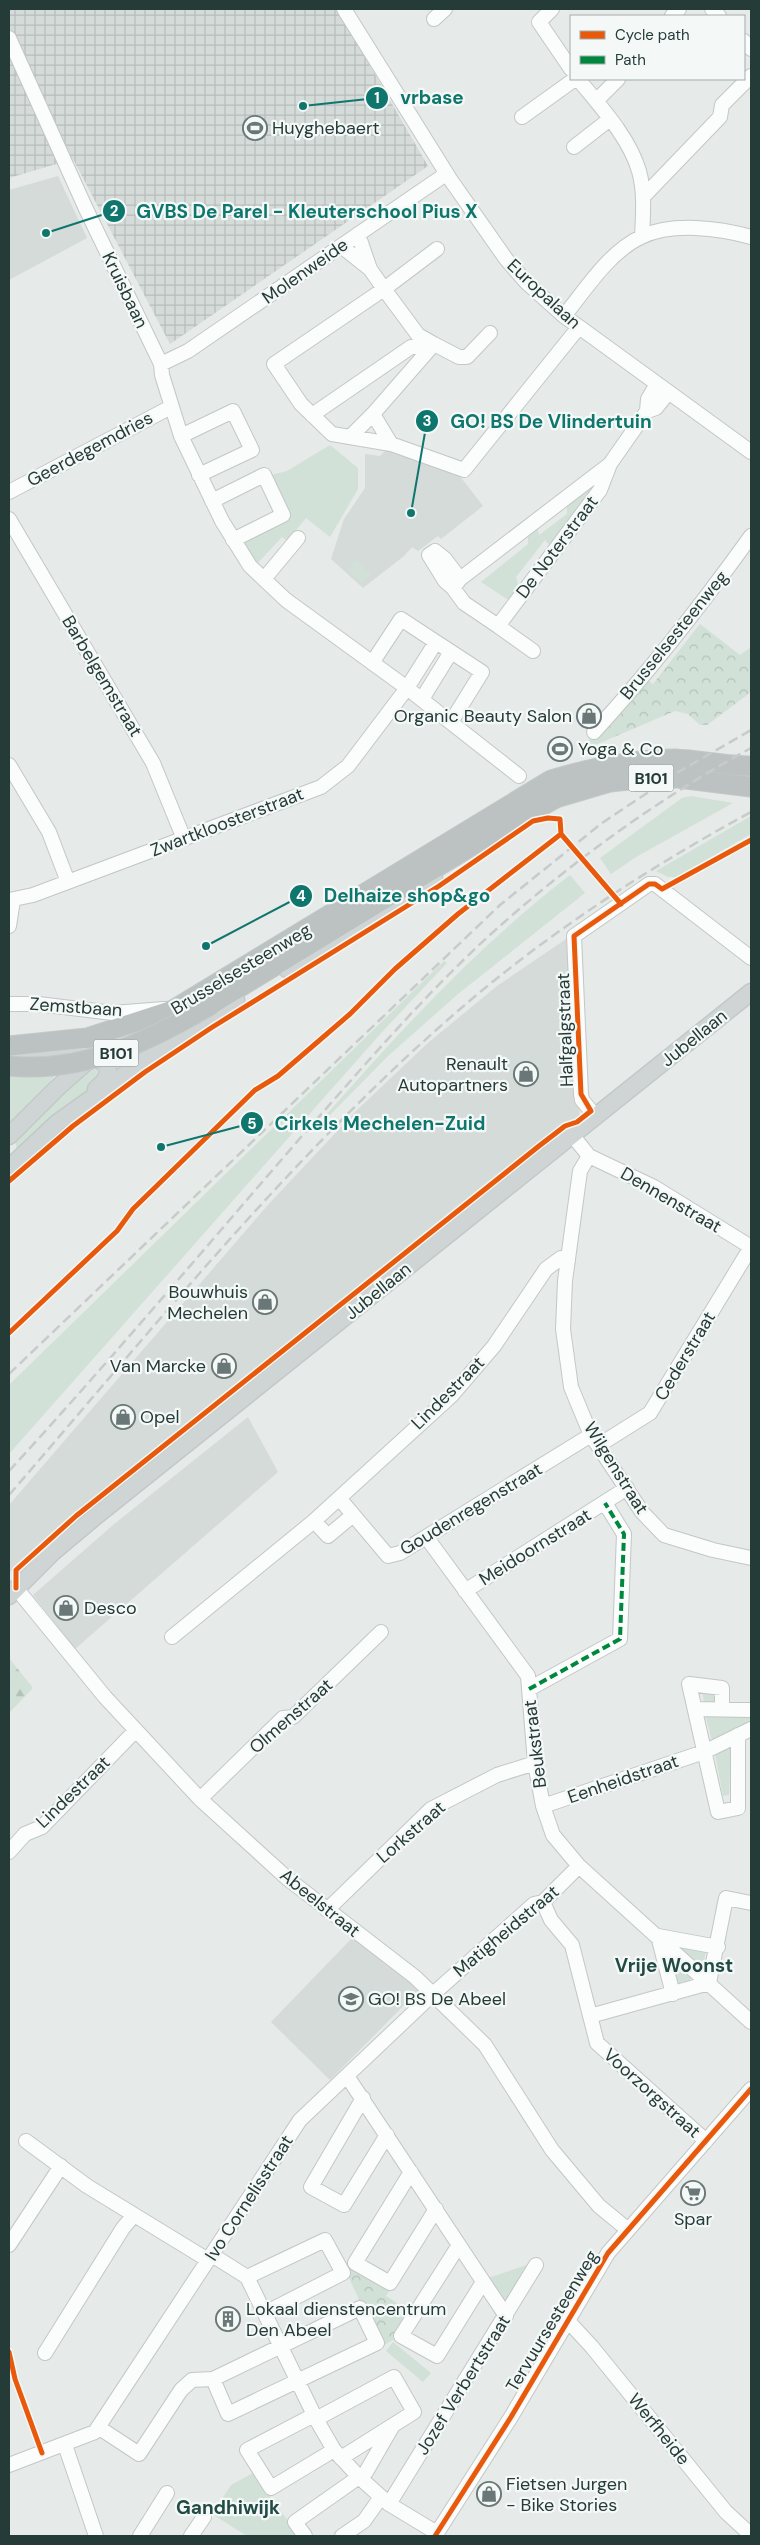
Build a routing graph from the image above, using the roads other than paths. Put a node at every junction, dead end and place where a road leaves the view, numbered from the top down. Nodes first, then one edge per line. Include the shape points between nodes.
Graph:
1 (344, 9) edge
2 (445, 9) edge
3 (552, 9) edge
4 (434, 19) dead end
5 (9, 38) edge
6 (570, 68) edge
7 (751, 76) edge
8 (575, 80) edge
9 (577, 80) edge
10 (617, 80) edge
11 (596, 101) junction
12 (522, 117) dead end
13 (610, 119) junction
14 (574, 147) dead end
15 (446, 174) junction
16 (643, 197) junction
17 (358, 234) junction
18 (642, 236) junction
19 (751, 236) edge
20 (341, 246) junction
21 (438, 249) dead end
22 (370, 269) junction
23 (384, 289) junction
24 (564, 316) junction
25 (578, 327) junction
26 (490, 333) dead end
27 (434, 344) junction
28 (161, 364) junction
29 (657, 384) junction
30 (668, 392) junction
31 (172, 407) junction
32 (647, 410) junction
33 (373, 414) junction
34 (312, 415) junction
35 (181, 436) junction
36 (350, 437) junction
37 (391, 444) junction
38 (751, 452) edge
39 (610, 464) junction
40 (199, 475) junction
41 (9, 492) edge
42 (212, 501) junction
43 (9, 519) edge
44 (751, 536) edge
45 (298, 538) dead end
46 (233, 540) junction
47 (264, 579) junction
48 (498, 626) junction
49 (436, 642) junction
50 (533, 650) dead end
51 (451, 652) junction
52 (372, 663) junction
53 (407, 688) junction
54 (422, 699) junction
55 (451, 722) junction
56 (594, 732) dead end
57 (9, 765) edge
58 (751, 766) edge
59 (519, 776) dead end
60 (570, 783) junction
61 (751, 787) edge
62 (518, 820) junction
63 (184, 839) junction
64 (68, 882) junction
65 (11, 900) edge
66 (9, 926) edge
67 (751, 958) edge
68 (751, 992) edge
69 (9, 1004) edge
70 (165, 1009) junction
71 (122, 1040) junction
72 (9, 1046) edge
73 (9, 1054) edge
74 (92, 1057) junction
75 (9, 1066) edge
76 (136, 1066) junction
77 (596, 1117) junction
78 (57, 1123) junction
79 (9, 1136) edge
80 (573, 1136) junction
81 (589, 1156) junction
82 (9, 1168) edge
83 (751, 1247) edge
84 (568, 1260) junction
85 (595, 1440) junction
86 (627, 1488) junction
87 (339, 1498) junction
88 (605, 1503) junction
89 (352, 1515) junction
90 (314, 1521) junction
91 (427, 1538) junction
92 (751, 1558) edge
93 (465, 1591) junction
94 (13, 1592) edge
95 (381, 1632) dead end
96 (172, 1637) dead end
97 (529, 1689) junction
98 (695, 1709) junction
99 (722, 1709) junction
100 (751, 1710) edge
101 (136, 1730) junction
102 (745, 1732) edge
103 (704, 1752) junction
104 (535, 1763) junction
105 (200, 1799) junction
106 (543, 1806) junction
107 (9, 1852) edge
108 (579, 1866) junction
109 (543, 1902) junction
110 (751, 1903) edge
111 (327, 1910) junction
112 (658, 1936) junction
113 (718, 1946) junction
114 (710, 1983) junction
115 (673, 1994) junction
116 (432, 1995) junction
117 (590, 2016) junction
118 (751, 2022) edge
119 (347, 2076) junction
120 (751, 2089) edge
121 (363, 2098) junction
122 (387, 2136) junction
123 (26, 2141) dead end
124 (706, 2141) junction
125 (61, 2166) junction
126 (411, 2172) junction
127 (436, 2209) junction
128 (134, 2215) junction
129 (627, 2229) junction
130 (9, 2245) edge
131 (459, 2245) junction
132 (210, 2257) junction
133 (536, 2265) dead end
134 (247, 2277) junction
135 (483, 2282) junction
136 (265, 2313) junction
137 (506, 2316) junction
138 (568, 2321) junction
139 (281, 2347) junction
140 (45, 2353) dead end
141 (213, 2379) junction
142 (298, 2382) junction
143 (315, 2417) junction
144 (393, 2424) junction
145 (98, 2427) junction
146 (65, 2445) junction
147 (337, 2454) junction
148 (9, 2465) edge
149 (359, 2477) junction
150 (167, 2493) dead end
151 (385, 2500) junction
152 (204, 2517) dead end
153 (436, 2535) edge
154 (751, 2535) edge
155 (96, 2536) edge
156 (140, 2536) edge
157 (191, 2536) edge
158 (305, 2536) edge
159 (342, 2536) edge

1 - 15 street, Europalaan
2 - 4 street
3 - 6 street via 539,22
5 - 28 street, Kruisbaan
7 - 16 street via 722,105 720,118
8 - 12 street
9 - 11 street
10 - 11 street
11 - 13 street
13 - 14 street
13 - 16 street via 632,154
15 - 17 street, Molenweide
15 - 24 street, Europalaan via 506,258 526,282
16 - 18 street
17 - 20 street, Molenweide
17 - 22 street
18 - 19 street via 667,229 729,231
18 - 24 street via 612,258
20 - 22 street
20 - 28 street, Molenweide via 188,351
21 - 23 street
22 - 23 street
23 - 27 street via 418,335
23 - 34 street via 274,364
24 - 25 street, Europalaan
25 - 29 street, Europalaan
25 - 37 street via 464,470
26 - 27 street via 467,357 459,357
27 - 33 street
27 - 34 street via 411,347
28 - 31 street, Kruisbaan
29 - 30 street, Europalaan
29 - 32 street, De Noterstraat via 648,399
30 - 32 street, De Noterstraat via 656,408
30 - 38 street, Europalaan
31 - 35 street, Kruisbaan
31 - 41 street, Geerdegemdries
32 - 39 street, De Noterstraat
33 - 36 street
33 - 37 street
34 - 36 street via 332,434
35 - 40 street, Kruisbaan
35 - 40 street via 233,411 252,450
36 - 37 street
39 - 48 street, De Noterstraat via 600,490
39 - 48 street, De Noterstraat via 457,583 464,603
40 - 42 street, Kruisbaan
42 - 46 street, Kruisbaan
42 - 46 street via 264,475 283,515
43 - 63 street, Barbelgemstraat via 153,763
44 - 56 street, Brusselsesteenweg via 697,610
45 - 47 street
46 - 47 street, Kruisbaan via 250,566
47 - 52 street, Kruisbaan via 286,600
48 - 50 street, De Noterstraat
49 - 51 street
49 - 52 street via 401,619
49 - 53 street
51 - 54 street
51 - 55 street via 482,672
52 - 53 street, Kruisbaan
53 - 54 street, Kruisbaan
53 - 63 street, Zwartkloosterstraat via 348,766 321,787
54 - 55 street, Kruisbaan
55 - 59 street, Kruisbaan
57 - 64 street via 49,832
58 - 60 highway, B101 via 652,760 605,766
60 - 61 highway, B101 via 678,778
60 - 62 highway, Brusselsesteenweg / B101 via 556,798
60 - 70 highway, Brusselsesteenweg / B101 via 535,789 423,860
62 - 75 highway, B101, bridge via 156,1036 123,1051 66,1064
62 - 76 main road, Brusselsesteenweg / B101 via 396,904 241,997
63 - 64 street, Zwartkloosterstraat
64 - 65 street, Zwartkloosterstraat
65 - 66 street
67 - 77 street, Halfgalgstraat via 655,884 649,884 574,936 581,1094
68 - 77 main road, Jubellaan
69 - 70 street, Zemstbaan via 38,1004 113,1013
70 - 71 main road, Brusselsesteenweg
70 - 72 highway, B101 via 87,1038
71 - 74 main road, Brusselsesteenweg
71 - 76 main road via 116,1050 118,1059 126,1066
73 - 74 main road
74 - 78 main road via 104,1062 108,1068 106,1078
74 - 79 main road, Brusselsesteenweg
76 - 78 main road, Brusselsesteenweg
77 - 80 main road, Jubellaan
78 - 82 main road, Brusselsesteenweg
80 - 81 street
80 - 94 main road, Jubellaan via 80,1528
81 - 83 street, Dennenstraat via 654,1187
81 - 84 street, Wilgenstraat via 580,1171
83 - 85 street, Cederstraat via 650,1413
84 - 85 street, Wilgenstraat via 563,1300 566,1355 571,1387
84 - 87 street, Lindestraat via 562,1258 546,1268 494,1346 452,1395
85 - 86 street, Wilgenstraat
85 - 91 street, Goudenregenstraat
86 - 88 street, Meidoornstraat
86 - 92 street, Wilgenstraat via 642,1512 664,1535
87 - 89 street, Goudenregenstraat
87 - 90 street, Lindestraat
88 - 93 street, Meidoornstraat
88 - 97 street, Meidoornstraat via 624,1534 620,1640
89 - 90 street via 328,1536
89 - 91 street, Goudenregenstraat via 388,1556
90 - 96 street, Lindestraat
91 - 93 street, Beukstraat
93 - 97 street, Beukstraat via 528,1676
94 - 101 street, Abeelstraat
95 - 105 street, Olmenstraat via 293,1717 283,1718
97 - 104 street, Beukstraat
98 - 99 street
98 - 99 street via 690,1684 722,1688
98 - 103 street
99 - 100 street
101 - 105 street, Abeelstraat
101 - 107 street, Lindestraat via 42,1827 25,1834
102 - 103 street, Eenheidstraat
102 - 103 street via 738,1808 718,1812
103 - 106 street, Eenheidstraat
104 - 106 street, Beukstraat
104 - 111 street, Lorkstraat via 498,1775 432,1809
105 - 111 street, Abeelstraat
106 - 108 street, Beukstraat via 553,1835
108 - 109 street, Matigheidstraat
108 - 112 street, Beukstraat
109 - 116 street, Matigheidstraat via 534,1904
109 - 117 street, Voorzorgstraat via 551,1920 572,1945
110 - 113 street via 726,1898
111 - 116 street, Abeelstraat via 415,1977
112 - 113 street
112 - 114 street, Beukstraat
112 - 115 street
113 - 114 street
114 - 115 street
114 - 118 street, Beukstraat
115 - 117 street
116 - 119 street, Ivo Cornelisstraat
116 - 129 street, Abeelstraat via 485,2045 552,2150 599,2206
117 - 124 street, Voorzorgstraat via 597,2043
119 - 121 street
119 - 132 street, Ivo Cornelisstraat via 300,2120
120 - 124 street, Tervuursesteenweg
121 - 122 street
121 - 122 street via 310,2186 344,2206
122 - 126 street
123 - 125 street
124 - 129 street, Tervuursesteenweg
125 - 128 street
125 - 130 street
126 - 127 street
126 - 127 street via 355,2263 390,2283
127 - 131 street
128 - 132 street
128 - 140 street
129 - 138 street, Tervuursesteenweg via 608,2252
131 - 135 street
131 - 135 street via 401,2336 437,2356
132 - 134 street
132 - 145 street, Ivo Cornelisstraat
133 - 137 street, Jozef Verbertstraat
134 - 136 street
134 - 136 street via 325,2240 343,2273
135 - 137 street
136 - 139 street
137 - 151 street, Jozef Verbertstraat
138 - 153 street, Tervuursesteenweg
138 - 154 street, Werfheide via 726,2512
139 - 141 street
139 - 142 street
139 - 142 street via 360,2308 377,2343
141 - 142 street via 228,2414
141 - 145 street via 192,2380 181,2390 139,2454
142 - 143 street
143 - 144 street, Jozef Verbertstraat via 394,2377 414,2412
143 - 147 street
143 - 147 street, Jozef Verbertstraat via 247,2450 271,2488
144 - 147 street, Jozef Verbertstraat
144 - 149 street, Jozef Verbertstraat via 366,2472
145 - 146 street, Ivo Cornelisstraat via 95,2432
146 - 148 street, Ivo Cornelisstraat
146 - 155 street
147 - 149 street
149 - 151 street
149 - 158 street, Jozef Verbertstraat via 295,2522
150 - 156 street
151 - 153 street
151 - 159 street, Jozef Verbertstraat via 364,2521
152 - 157 street

